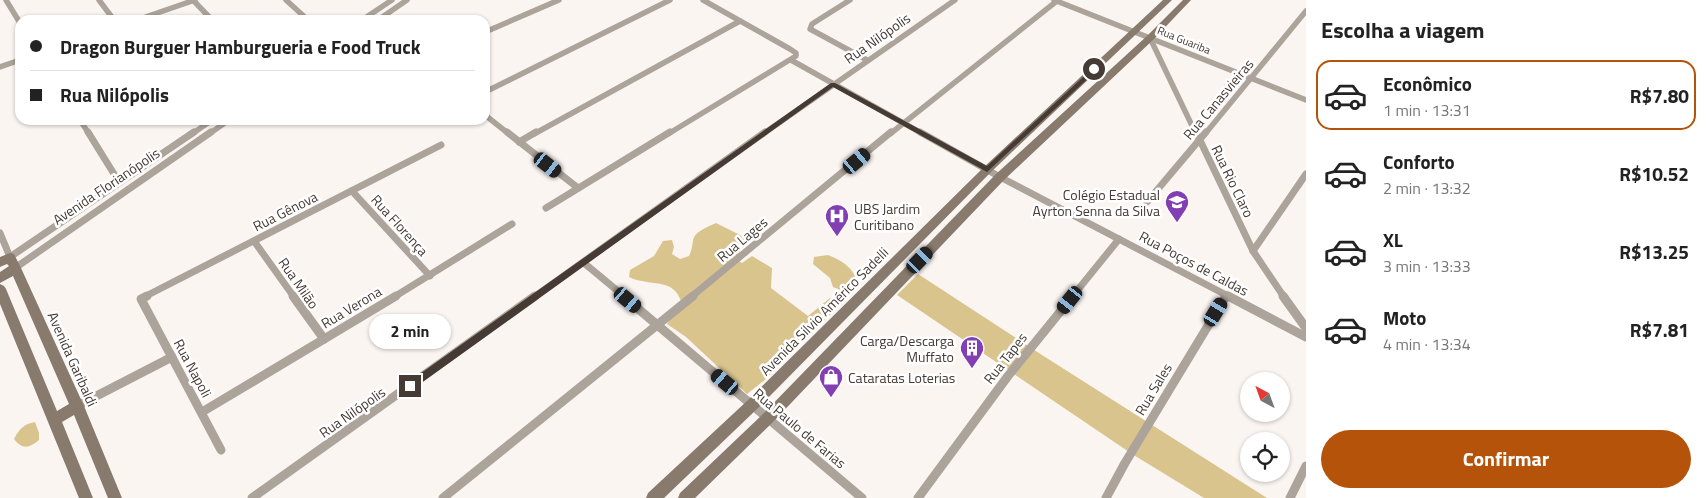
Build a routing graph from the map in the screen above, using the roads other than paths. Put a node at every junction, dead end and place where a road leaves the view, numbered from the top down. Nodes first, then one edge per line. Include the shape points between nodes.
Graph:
1 (6, 0) edge
2 (99, 0) edge
3 (194, 0) edge
4 (286, 0) edge
5 (378, 0) edge
6 (392, 0) edge
7 (407, 0) edge
8 (560, 0) edge
9 (670, 0) edge
10 (703, 0) edge
11 (850, 0) edge
12 (955, 0) edge
13 (1056, 0) edge
14 (1168, 0) edge
15 (1187, 0) edge
16 (385, 5) junction
17 (1306, 11) edge
18 (15, 15) edge
19 (110, 15) edge
20 (151, 15) edge
21 (208, 15) edge
22 (302, 15) edge
23 (370, 15) edge
24 (385, 15) edge
25 (740, 21) junction
26 (490, 30) edge
27 (1134, 32) junction
28 (1150, 38) junction
29 (791, 60) junction
30 (867, 60) junction
31 (15, 62) edge
32 (0, 67) edge
33 (1252, 78) junction
34 (833, 84) junction
35 (490, 90) edge
36 (1306, 100) edge
37 (490, 119) edge
38 (903, 123) junction
39 (83, 125) edge
40 (222, 125) edge
41 (198, 126) joint
42 (208, 134) junction
43 (1199, 141) junction
44 (519, 142) junction
45 (441, 145) dead end
46 (987, 170) junction
47 (1306, 174) edge
48 (1000, 177) junction
49 (119, 182) junction
50 (578, 188) junction
51 (352, 191) junction
52 (1146, 202) dead end
53 (546, 208) dead end
54 (933, 223) junction
55 (512, 224) dead end
56 (948, 232) junction
57 (0, 233) edge
58 (1119, 239) junction
59 (254, 241) junction
60 (1253, 250) junction
61 (8, 263) edge
62 (584, 263) junction
63 (430, 276) junction
64 (0, 278) edge
65 (0, 289) edge
66 (1226, 295) junction
67 (141, 299) joint
68 (658, 325) junction
69 (1306, 328) edge
70 (1306, 337) edge
71 (324, 340) junction
72 (172, 357) junction
73 (752, 405) junction
74 (77, 406) junction
75 (202, 412) junction
76 (768, 418) junction
77 (53, 420) junction
78 (222, 450) dead end
79 (1306, 466) edge
80 (86, 498) edge
81 (115, 498) edge
82 (252, 498) edge
83 (443, 498) edge
84 (653, 498) edge
85 (685, 498) edge
86 (862, 498) edge
87 (918, 498) edge
88 (1106, 498) edge
89 (1290, 498) edge

1 - 18 street
2 - 19 street
3 - 20 street
3 - 21 street
4 - 22 street
5 - 16 street
6 - 16 street
7 - 24 street
8 - 26 street
9 - 35 street
10 - 25 street
11 - 30 street via 810,27
12 - 30 street, Rua Nilópolis
13 - 27 street, Rua Guariba
13 - 38 street, Rua Lages
14 - 27 main road, Avenida Silvio Américo Sadelli
15 - 28 main road
16 - 23 street
17 - 33 street, Rua Canasvieiras
25 - 29 street via 796,53
25 - 44 street
27 - 28 street, Rua Guariba
27 - 46 main road, Avenida Silvio Américo Sadelli
28 - 33 street, Rua Guariba
28 - 43 street, Rua Rio Claro
28 - 48 main road
29 - 34 street, Rua Poços de Caldas
29 - 50 street
30 - 34 street, Rua Nilópolis
31 - 32 street
33 - 36 street, Rua Guariba
33 - 43 street, Rua Canasvieiras
34 - 38 street, Rua Poços de Caldas
34 - 62 street, Rua Nilópolis
37 - 44 street
38 - 46 street, Rua Poços de Caldas
38 - 68 street, Rua Lages
39 - 49 street
40 - 42 street, Avenida Florianópolis
41 - 42 street
41 - 49 street, Avenida Florianópolis
42 - 61 street, Avenida Florianópolis
43 - 52 street, Rua Canasvieiras
43 - 60 street, Rua Rio Claro
44 - 50 street
45 - 51 street, Rua Gênova
46 - 48 street, Rua Poços de Caldas
46 - 54 main road, Avenida Silvio Américo Sadelli
47 - 60 street
48 - 56 main road
48 - 58 street, Rua Poços de Caldas
49 - 61 street, Avenida Florianópolis
50 - 53 street
51 - 59 street, Rua Gênova
51 - 63 street, Rua Florença
54 - 56 main road
54 - 73 main road, Avenida Silvio Américo Sadelli
55 - 63 street, Rua Verona
56 - 76 main road
57 - 61 street, Avenida Garibaldi
58 - 66 street, Rua Poços de Caldas
58 - 87 street, Rua Tapes via 1008,376
59 - 67 street, Rua Gênova
59 - 71 street, Rua Milão
60 - 69 street, Rua Rio Claro
61 - 64 main road, Avenida Florianópolis
61 - 74 main road, Avenida Garibaldi
62 - 68 street, Rua Paulo de Farias
62 - 82 street, Rua Nilópolis
63 - 71 street, Rua Verona
65 - 77 main road
66 - 70 street, Rua Poços de Caldas
66 - 88 street, Rua Sales
67 - 72 street, Rua Napoli
68 - 73 street, Rua Paulo de Farias
68 - 83 street, Rua Lages
71 - 75 street, Rua Verona
72 - 74 street
72 - 75 street, Rua Napoli
73 - 76 street, Rua Paulo de Farias
73 - 84 main road, Avenida Silvio Américo Sadelli
74 - 77 main road
74 - 81 main road, Avenida Garibaldi
75 - 78 street, Rua Napoli
76 - 85 main road
76 - 86 street, Rua Paulo de Farias
77 - 80 main road
79 - 89 street

